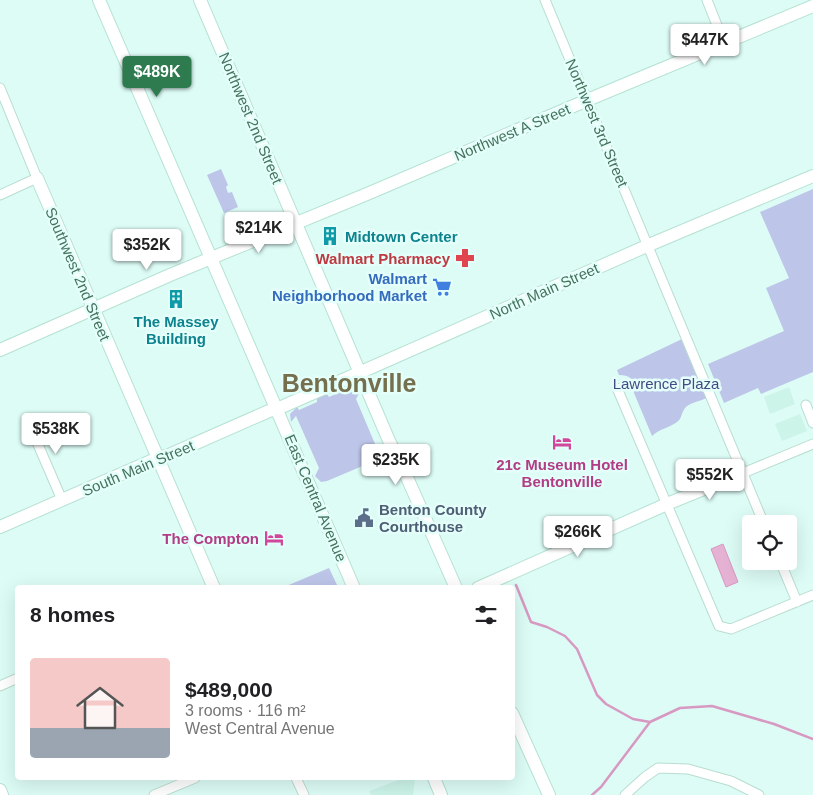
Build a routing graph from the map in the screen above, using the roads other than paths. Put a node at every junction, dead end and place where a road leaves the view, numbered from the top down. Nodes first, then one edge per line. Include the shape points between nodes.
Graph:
1 (99, 0) edge
2 (200, 0) edge
3 (545, 0) edge
4 (707, 0) edge
5 (813, 6) edge
6 (724, 43) junction
7 (0, 88) edge
8 (586, 100) junction
9 (813, 176) edge
10 (37, 178) junction
11 (0, 195) edge
12 (296, 224) junction
13 (649, 245) junction
14 (211, 259) junction
15 (93, 310) junction
16 (0, 350) edge
17 (360, 373) junction
18 (617, 388) dead end
19 (806, 405) dead end
20 (277, 409) junction
21 (28, 419) dead end
22 (813, 423) edge
23 (813, 444) edge
24 (158, 458) junction
25 (743, 473) junction
26 (62, 500) junction
27 (667, 504) junction
28 (760, 515) edge
29 (0, 527) edge
30 (784, 570) edge
31 (213, 585) edge
32 (353, 585) edge
33 (455, 585) edge
34 (485, 585) edge
35 (813, 596) edge
36 (797, 602) junction
37 (15, 679) edge
38 (0, 686) edge
39 (515, 720) edge
40 (190, 780) edge
41 (297, 780) edge
42 (435, 780) edge
43 (0, 790) edge
44 (2, 795) edge
45 (154, 795) edge
46 (304, 795) edge
47 (441, 795) edge
48 (549, 795) edge
49 (625, 795) edge
50 (759, 795) edge

1 - 14 street, East Central Avenue
2 - 12 street, Northwest 2nd Street
3 - 8 street, Northwest 3rd Street
4 - 6 street
5 - 6 street, Northwest A Street
6 - 8 street, Northwest A Street
7 - 10 street, Southwest 2nd Street
8 - 12 street, Northwest A Street
8 - 13 street, Northwest 3rd Street
9 - 13 street, North Main Street
10 - 11 street
10 - 15 street, Southwest 2nd Street
12 - 14 street, Northwest A Street
12 - 17 street, Northwest 2nd Street
13 - 17 street, North Main Street
13 - 25 street, Northwest 3rd Street
14 - 15 street, Northwest A Street
14 - 20 street, East Central Avenue
15 - 16 street, Northwest A Street
15 - 24 street, Southwest 2nd Street
17 - 20 street, North Main Street
17 - 33 street, Northwest 2nd Street
18 - 27 street
19 - 22 street
20 - 24 street, South Main Street
20 - 32 street, East Central Avenue
21 - 26 street
23 - 25 street
24 - 26 street, South Main Street
24 - 31 street, Southwest 2nd Street
25 - 27 street
25 - 28 street, Northwest 3rd Street
26 - 29 street, South Main Street
27 - 34 street
27 - 36 street via 719,626 731,629
30 - 36 street
35 - 36 street
37 - 38 street
39 - 48 street
40 - 45 street
41 - 46 street
42 - 47 street
43 - 44 street
49 - 50 street via 658,768 696,771 731,781

